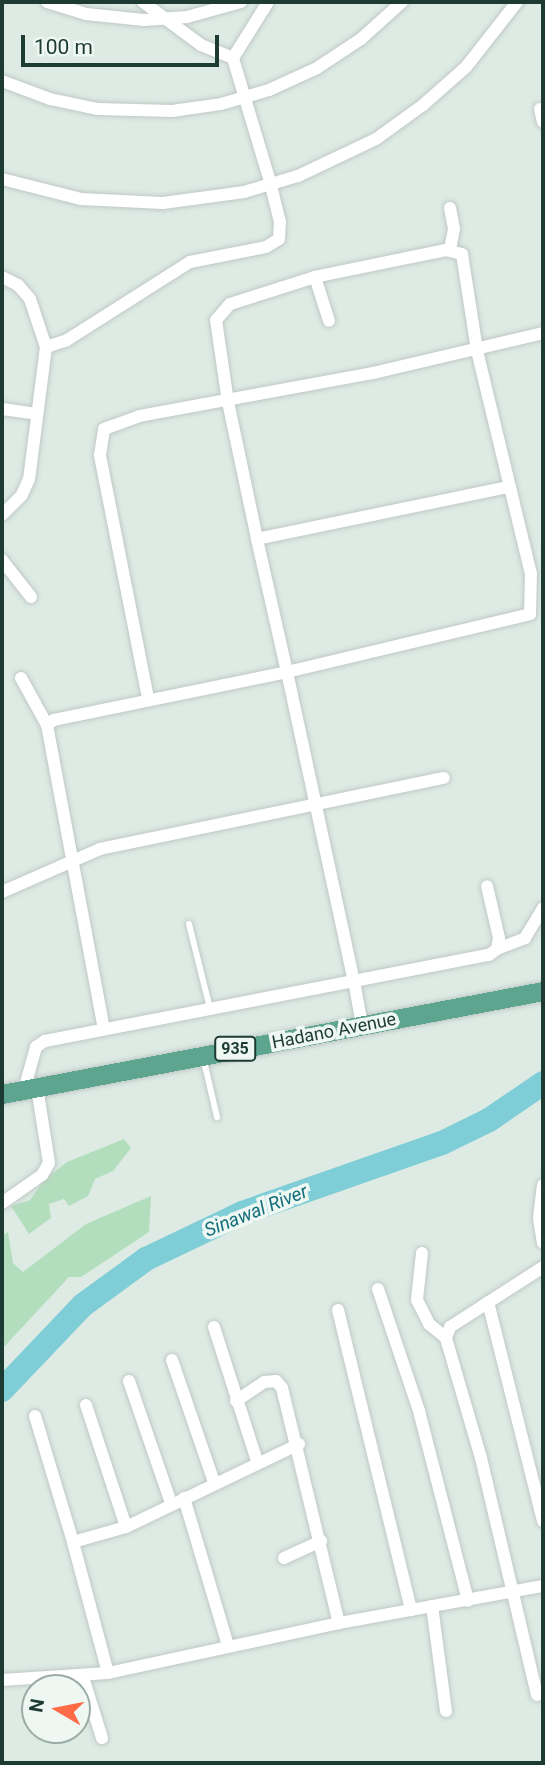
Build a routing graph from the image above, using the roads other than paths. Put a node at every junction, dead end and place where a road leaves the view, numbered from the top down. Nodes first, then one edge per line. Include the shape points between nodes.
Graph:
1 (47, 2) edge
2 (143, 2) edge
3 (240, 2) edge
4 (268, 2) edge
5 (402, 2) edge
6 (517, 2) edge
7 (164, 20) junction
8 (233, 58) junction
9 (2, 82) edge
10 (245, 98) junction
11 (540, 108) dead end
12 (543, 122) edge
13 (2, 179) edge
14 (271, 185) junction
15 (450, 208) dead end
16 (450, 250) junction
17 (2, 277) edge
18 (315, 278) junction
19 (329, 321) dead end
20 (543, 333) edge
21 (46, 347) junction
22 (477, 350) junction
23 (228, 402) junction
24 (2, 409) edge
25 (37, 414) junction
26 (509, 487) junction
27 (2, 514) edge
28 (257, 540) junction
29 (2, 559) edge
30 (31, 597) dead end
31 (287, 672) junction
32 (21, 678) dead end
33 (148, 698) junction
34 (47, 725) junction
35 (444, 778) dead end
36 (315, 803) junction
37 (71, 860) junction
38 (487, 886) dead end
39 (2, 892) edge
40 (543, 908) edge
41 (189, 924) dead end
42 (497, 949) junction
43 (354, 981) junction
44 (543, 991) edge
45 (211, 1010) junction
46 (362, 1025) junction
47 (104, 1029) junction
48 (203, 1056) junction
49 (30, 1088) junction
50 (2, 1094) edge
51 (217, 1117) dead end
52 (543, 1185) edge
53 (2, 1203) edge
54 (543, 1243) edge
55 (422, 1253) dead end
56 (543, 1266) edge
57 (377, 1289) dead end
58 (488, 1302) junction
59 (338, 1310) dead end
60 (214, 1327) dead end
61 (446, 1338) junction
62 (172, 1360) dead end
63 (129, 1381) dead end
64 (236, 1401) junction
65 (86, 1405) dead end
66 (35, 1416) dead end
67 (299, 1444) junction
68 (257, 1461) junction
69 (214, 1482) junction
70 (178, 1500) junction
71 (543, 1521) edge
72 (126, 1527) junction
73 (321, 1541) junction
74 (73, 1542) junction
75 (284, 1558) dead end
76 (543, 1587) edge
77 (512, 1593) junction
78 (468, 1601) junction
79 (432, 1606) junction
80 (411, 1610) junction
81 (339, 1623) junction
82 (228, 1646) junction
83 (108, 1673) junction
84 (91, 1675) edge
85 (21, 1679) edge
86 (2, 1680) edge
87 (537, 1695) dead end
88 (91, 1702) edge
89 (446, 1711) dead end
90 (102, 1738) dead end

1 - 7 street via 105,18
2 - 7 street
3 - 7 street
4 - 8 street
5 - 10 street via 340,54 294,80
6 - 14 street via 466,67 400,123 334,161
7 - 8 street
8 - 10 street
9 - 10 street via 62,102 123,111 172,111
10 - 14 street
11 - 12 street
13 - 14 street via 67,196 135,203 218,197
14 - 21 street via 281,230 273,244 190,262 67,340
15 - 16 street via 454,229
16 - 18 street
16 - 22 street via 465,259
17 - 21 street via 18,285 30,299
18 - 19 street
18 - 23 street via 230,304 219,314 218,346
20 - 22 street
21 - 25 street
22 - 23 street
22 - 26 street
23 - 28 street
23 - 33 street via 139,416 111,424 100,435
24 - 25 street
25 - 27 street via 26,488
26 - 28 street
26 - 31 street via 531,575 530,614
28 - 31 street
29 - 30 street
31 - 33 street
31 - 36 street
32 - 34 street
33 - 34 street
34 - 37 street
35 - 36 street
36 - 37 street via 135,841
36 - 43 street
37 - 39 street
37 - 47 street
38 - 42 street via 498,932
40 - 42 street via 525,938
41 - 45 lane
42 - 43 street via 479,958
43 - 45 street
43 - 46 street
44 - 46 main road, Hadano Avenue / 935
45 - 47 street
46 - 48 main road, Hadano Avenue / 935
47 - 49 street via 38,1044
48 - 49 main road, Hadano Avenue / 935
48 - 51 lane
49 - 50 main road, Hadano Avenue / 935
49 - 53 street via 49,1163 41,1175
52 - 54 street via 539,1218
55 - 61 street via 417,1300 429,1324
56 - 58 street
57 - 78 street via 419,1411
58 - 61 street via 450,1327
58 - 71 street
59 - 80 street
60 - 64 street
61 - 77 street via 481,1458
62 - 69 street
63 - 70 street
64 - 67 street via 264,1382 279,1384
64 - 68 street
65 - 72 street
66 - 74 street
67 - 68 street
67 - 73 street
68 - 69 street
69 - 70 street
70 - 72 street
70 - 82 street
72 - 74 street
73 - 75 street
73 - 81 street
74 - 83 street
76 - 77 street
77 - 78 street
77 - 87 street
78 - 79 street
79 - 80 street
79 - 89 street
80 - 81 street
81 - 82 street
82 - 83 street
83 - 84 street
85 - 86 street
88 - 90 street

